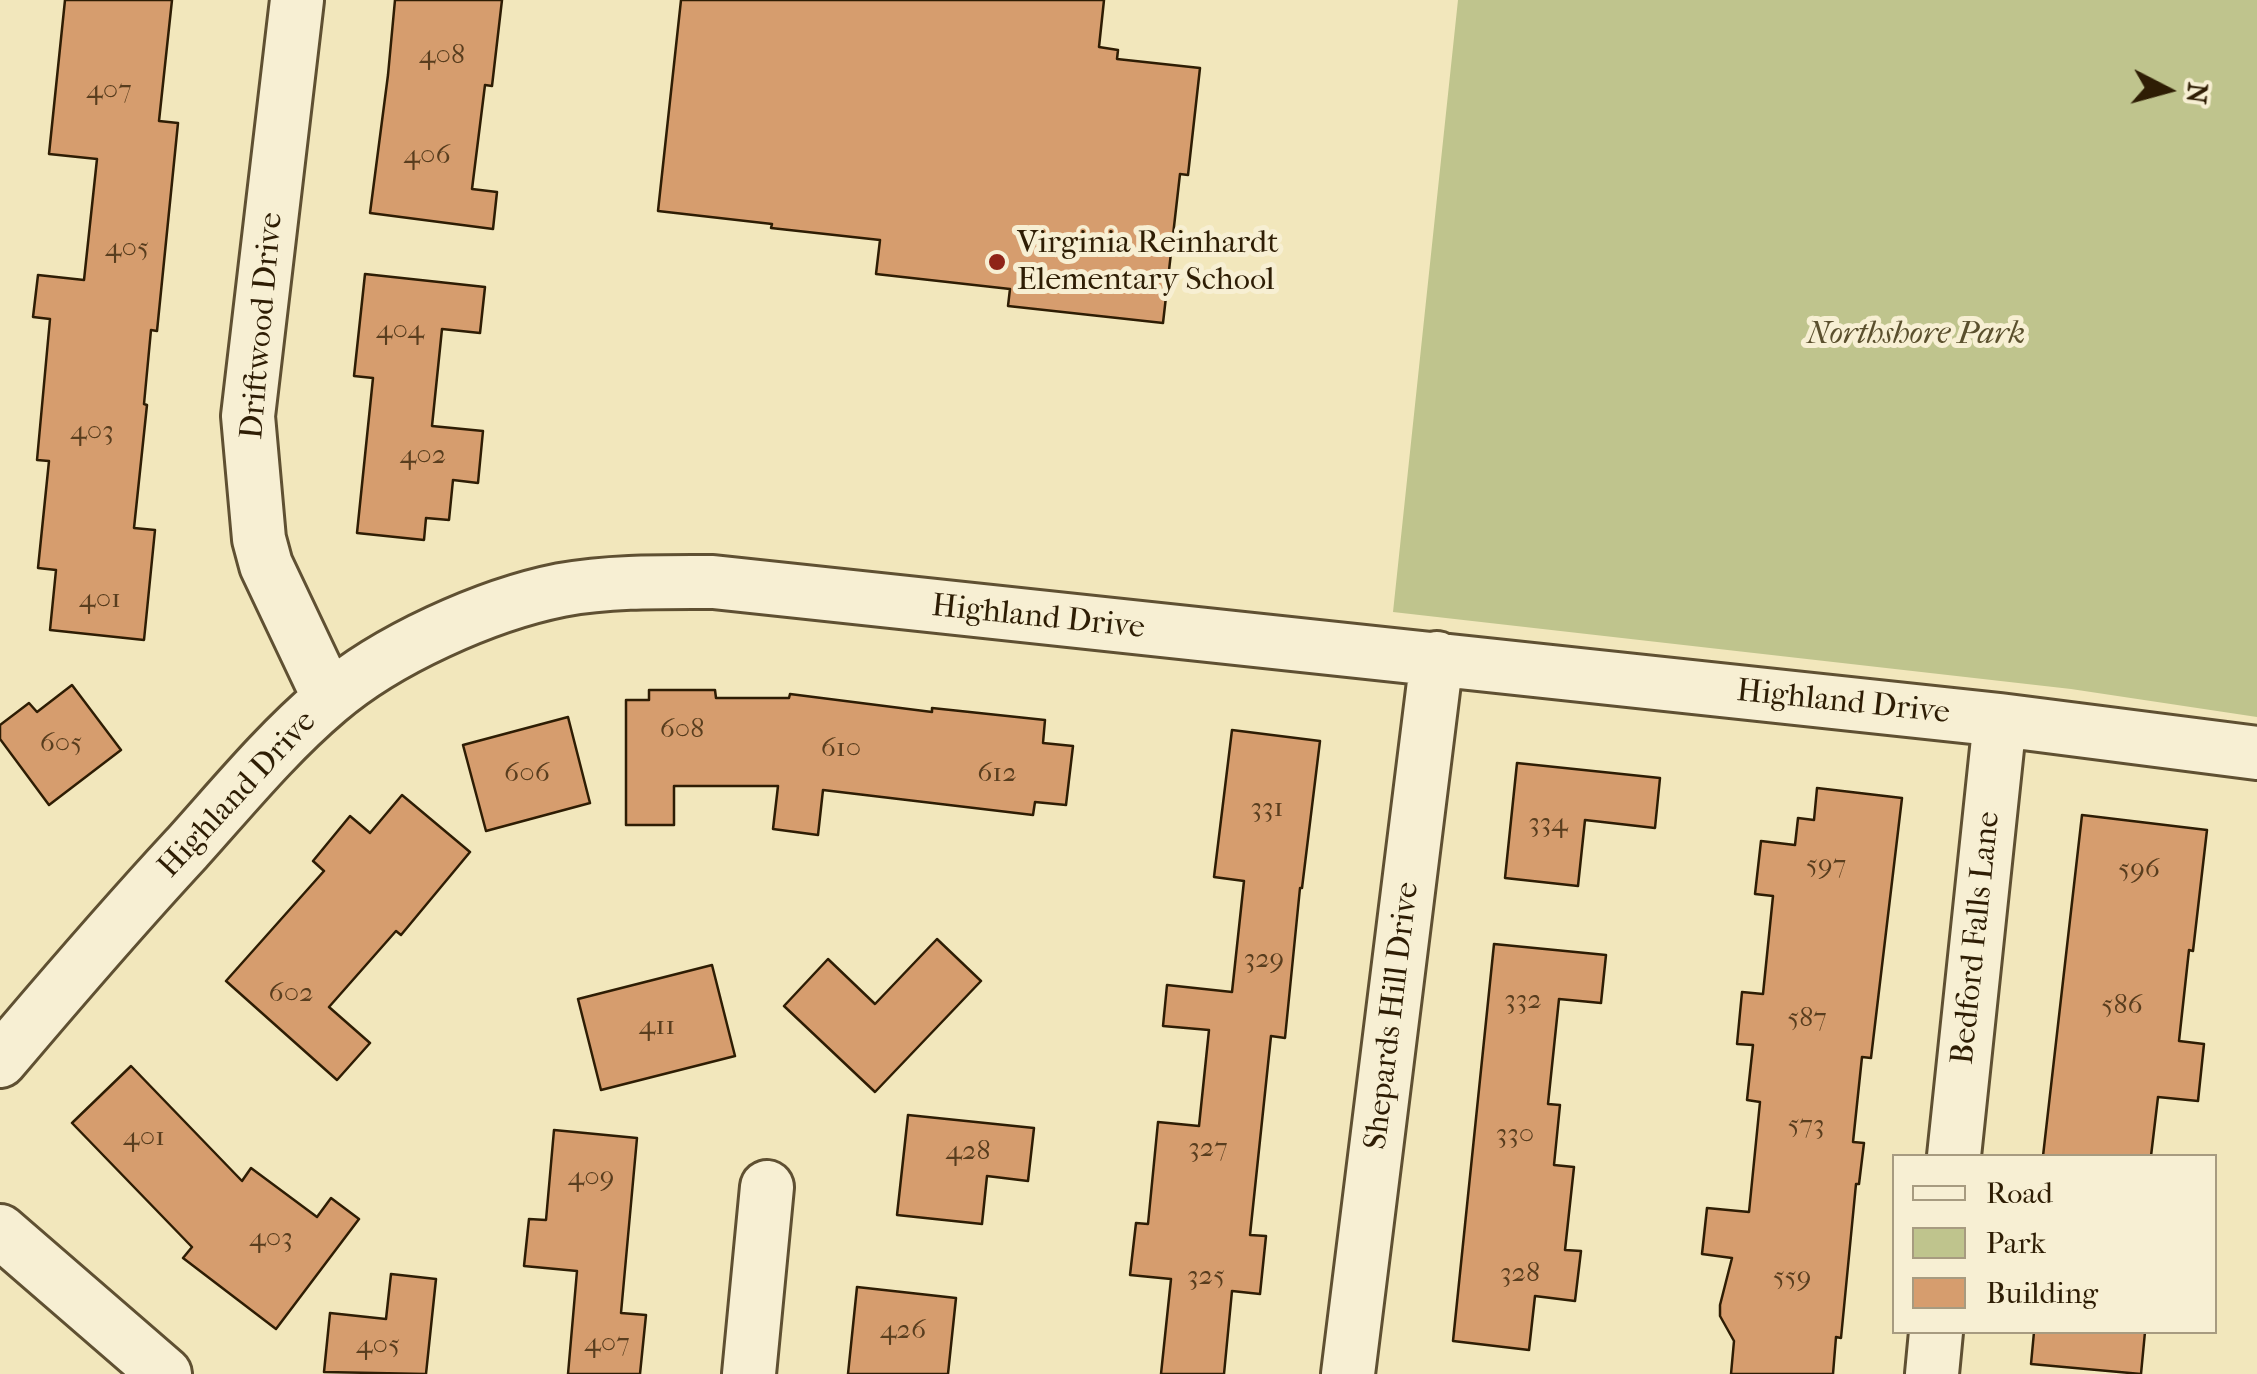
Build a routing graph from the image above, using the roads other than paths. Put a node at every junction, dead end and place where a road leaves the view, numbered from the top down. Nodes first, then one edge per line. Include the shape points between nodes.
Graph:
1 (297, 0) edge
2 (1438, 658) junction
3 (330, 698) junction
4 (2000, 720) junction
5 (2257, 752) edge
6 (0, 1061) edge
7 (1954, 1154) edge
8 (767, 1187) dead end
9 (0, 1231) edge
10 (1936, 1334) edge
11 (165, 1374) edge
12 (749, 1374) edge
13 (1348, 1374) edge
14 (1932, 1374) edge

1 - 3 street, Driftwood Drive via 248,416 258,539
2 - 3 street, Highland Drive via 712,582 623,583 559,591 467,618
2 - 4 street, Highland Drive
2 - 13 street, Shepards Hill Drive
3 - 6 street, Highland Drive via 110,931
4 - 5 street, Highland Drive
4 - 7 street, Bedford Falls Lane
8 - 12 street
9 - 11 street
10 - 14 street

